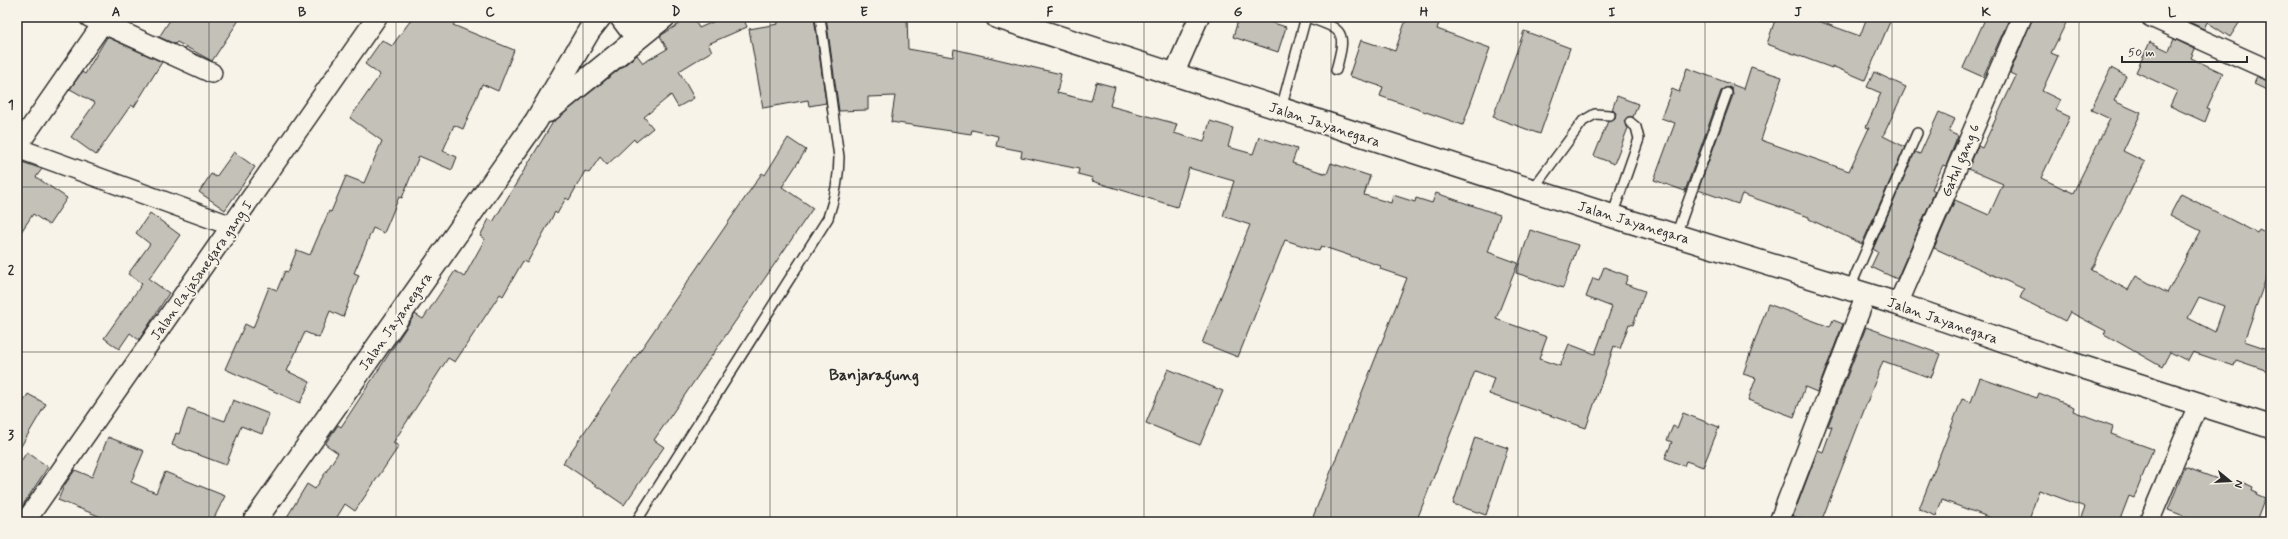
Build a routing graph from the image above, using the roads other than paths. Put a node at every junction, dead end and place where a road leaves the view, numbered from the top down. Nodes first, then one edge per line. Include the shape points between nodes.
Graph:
1 (377, 17) edge
2 (600, 17) edge
3 (621, 17) edge
4 (664, 17) edge
5 (820, 17) edge
6 (997, 17) edge
7 (1199, 17) edge
8 (1307, 17) edge
9 (2022, 17) edge
10 (2151, 17) edge
11 (100, 19) edge
12 (644, 32) junction
13 (1336, 70) dead end
14 (2271, 71) edge
15 (212, 73) dead end
16 (1174, 74) junction
17 (1727, 93) dead end
18 (1280, 109) junction
19 (1610, 115) dead end
20 (536, 121) junction
21 (1630, 122) dead end
22 (1917, 133) dead end
23 (17, 147) edge
24 (1532, 190) junction
25 (1612, 216) junction
26 (232, 226) junction
27 (1676, 235) junction
28 (1857, 292) junction
29 (1898, 304) junction
30 (2199, 403) junction
31 (2271, 427) edge
32 (25, 522) edge
33 (254, 522) edge
34 (636, 522) edge
35 (1779, 522) edge
36 (2149, 522) edge

1 - 26 street, Jalan Rajasanegara gang I
2 - 20 main road, Jalan Jayanegara via 589,31
3 - 12 main road via 630,29
4 - 12 main road, Jalan Jayanegara
5 - 34 lane via 839,157 835,199 828,218
6 - 16 main road, Jalan Jayanegara
7 - 16 street
8 - 13 lane via 1334,27 1340,32 1342,41
8 - 18 lane
9 - 29 street, Gatul gang 6
10 - 14 street
11 - 15 street
11 - 23 street
12 - 20 main road, Jalan Jayanegara
16 - 18 main road, Jalan Jayanegara
17 - 27 lane
18 - 24 main road, Jalan Jayanegara
19 - 24 lane via 1595,114 1583,121
20 - 33 main road, Jalan Jayanegara
21 - 25 lane via 1636,127 1639,140
22 - 28 lane
23 - 26 street
24 - 25 main road, Jalan Jayanegara
25 - 27 main road, Jalan Jayanegara
26 - 32 street, Jalan Rajasanegara gang I
27 - 28 main road, Jalan Jayanegara
28 - 29 main road, Jalan Jayanegara
28 - 35 street
29 - 30 main road, Jalan Jayanegara via 2048,356
30 - 31 main road, Jalan Jayanegara
30 - 36 street

